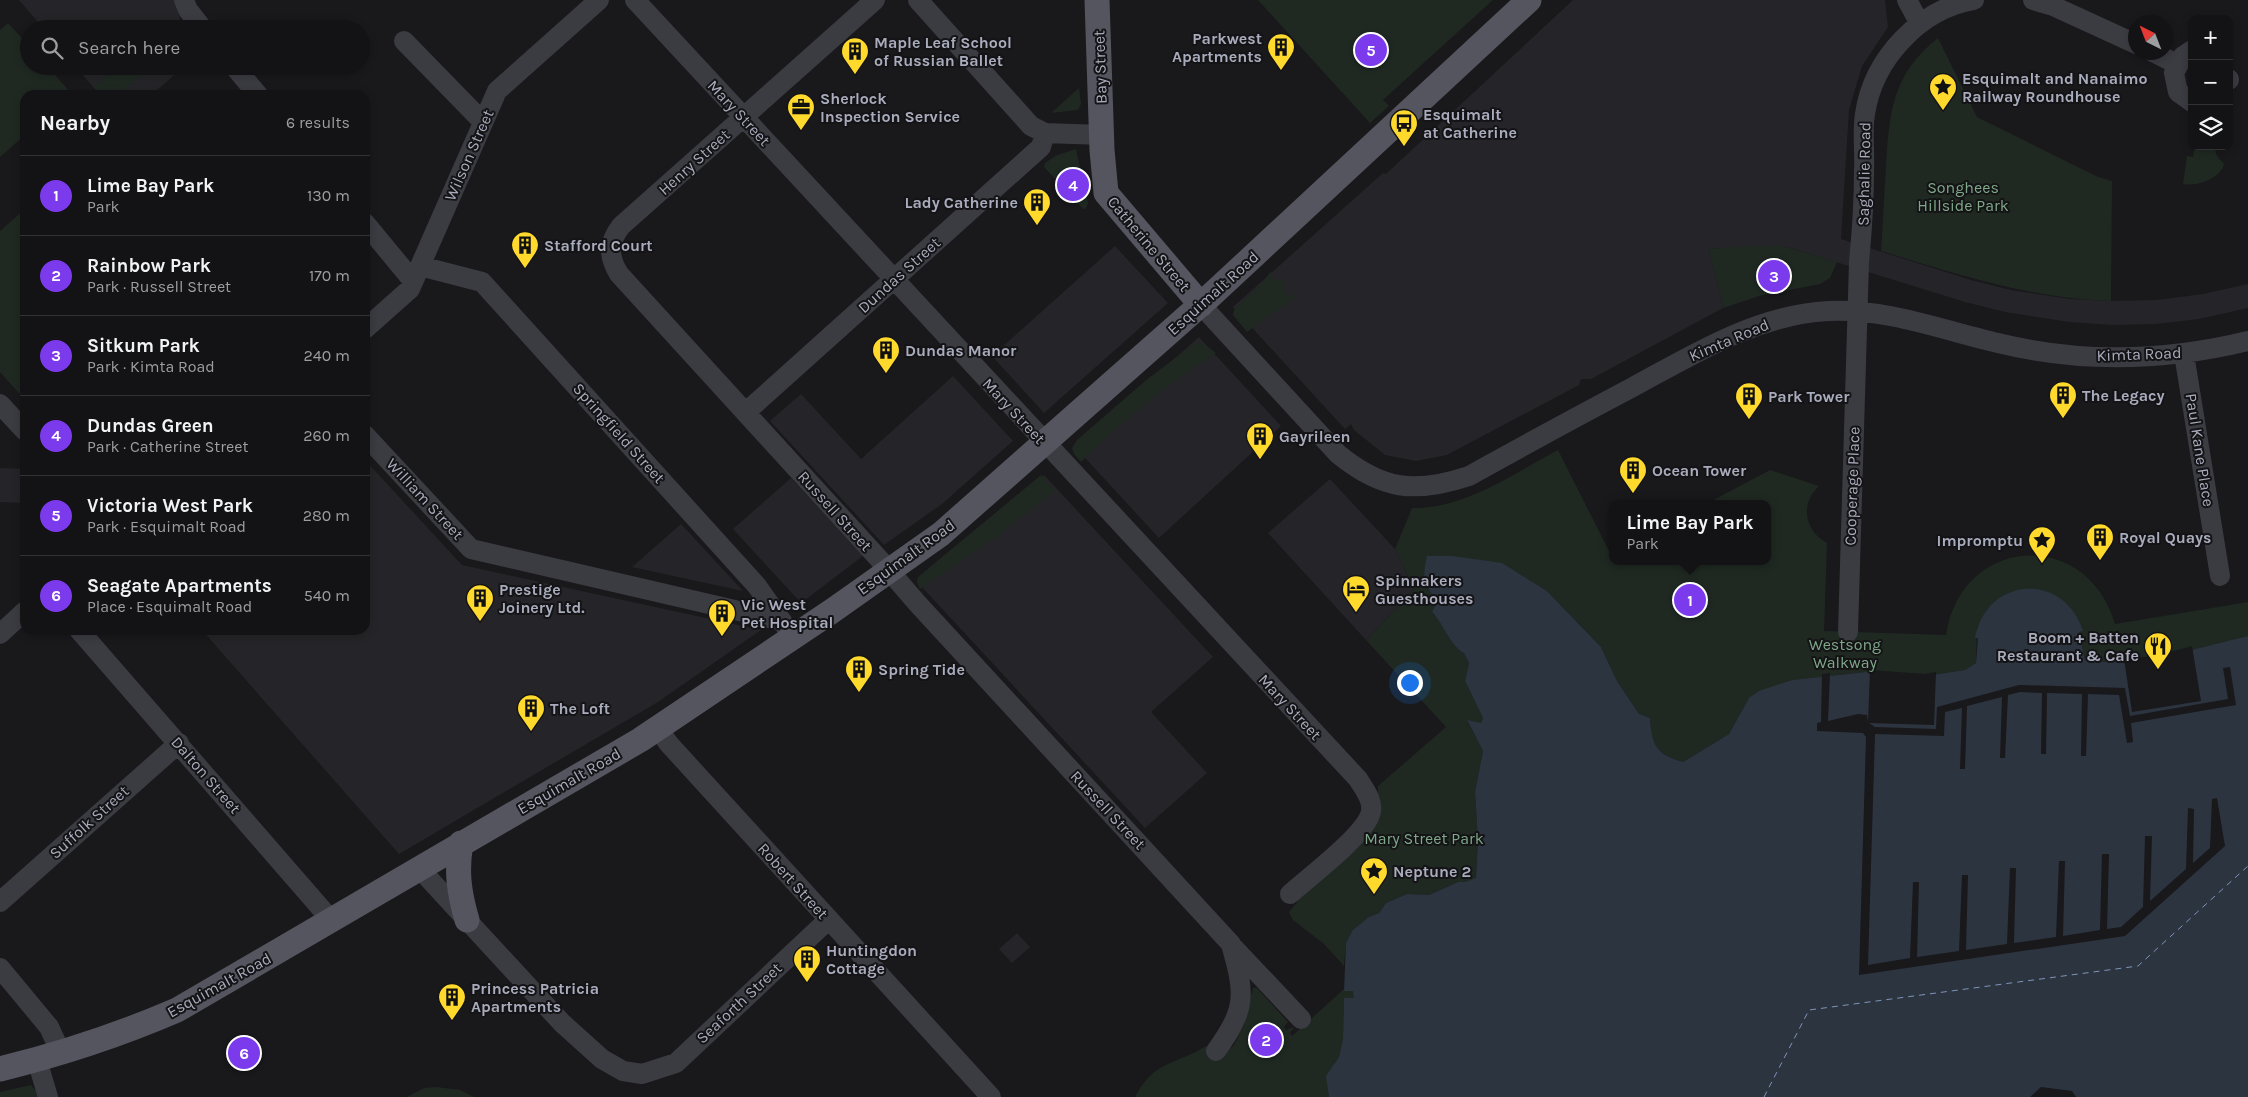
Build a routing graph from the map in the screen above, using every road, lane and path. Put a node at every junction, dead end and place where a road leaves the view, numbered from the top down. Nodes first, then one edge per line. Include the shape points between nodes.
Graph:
1 (184, 0) edge
2 (599, 0) edge
3 (635, 0) edge
4 (875, 0) edge
5 (918, 0) edge
6 (1097, 0) edge
7 (1529, 0) edge
8 (1907, 0) edge
9 (1974, 0) edge
10 (2033, 0) edge
11 (196, 20) edge
12 (1920, 24) junction
13 (2128, 40) edge
14 (404, 41) dead end
15 (2188, 52) edge
16 (2169, 60) edge
17 (2177, 64) junction
18 (241, 75) edge
19 (254, 90) edge
20 (2188, 99) edge
21 (743, 118) junction
22 (483, 122) junction
23 (1046, 133) junction
24 (1102, 134) junction
25 (370, 228) edge
26 (610, 250) joint
27 (417, 274) junction
28 (894, 281) junction
29 (1200, 305) junction
30 (1858, 311) junction
31 (370, 325) edge
32 (2248, 341) edge
33 (2184, 354) junction
34 (0, 404) edge
35 (746, 412) junction
36 (20, 426) edge
37 (370, 440) edge
38 (1044, 444) junction
39 (1384, 482) joint
40 (889, 570) junction
41 (2220, 576) dead end
42 (20, 616) edge
43 (788, 629) junction
44 (1848, 632) dead end
45 (0, 634) edge
46 (83, 635) edge
47 (658, 729) junction
48 (179, 743) junction
49 (461, 843) junction
50 (418, 868) junction
51 (1290, 894) dead end
52 (0, 902) edge
53 (467, 920) junction
54 (828, 920) junction
55 (332, 921) junction
56 (1231, 944) junction
57 (0, 968) edge
58 (1301, 1020) dead end
59 (1216, 1051) dead end
60 (61, 1053) junction
61 (37, 1060) junction
62 (0, 1069) edge
63 (48, 1097) edge
64 (991, 1097) edge

1 - 11 street
2 - 22 street, Wilson Street via 497,91
3 - 21 street, Mary Street
4 - 21 street, Henry Street
5 - 23 street via 1021,116 1031,126
6 - 24 main road, Bay Street
7 - 29 main road, Esquimalt Road
8 - 12 street
9 - 12 street, Saghalie Road via 1941,11
10 - 13 street
12 - 30 street, Saghalie Road via 1890,54 1876,80 1865,113
14 - 22 street
15 - 17 street
16 - 17 street
17 - 20 street via 2174,83 2178,92
18 - 19 street
21 - 26 street, Henry Street via 621,226 613,237
21 - 28 street, Mary Street
22 - 27 street, Wilson Street
23 - 24 street
23 - 28 street, Dundas Street via 1041,147
24 - 29 main road, Catherine Street via 1106,193
25 - 27 street
26 - 35 street, Russell Street via 612,263 619,274
27 - 31 street, Wilson Street via 410,290
27 - 43 street, Springfield Street via 482,282 757,586
28 - 35 street, Dundas Street
28 - 38 street, Mary Street
29 - 38 main road, Esquimalt Road
29 - 39 street, Catherine Street via 1338,454 1360,472
30 - 33 street, Kimta Road via 1889,315 2035,350 2109,357
30 - 39 street, Kimta Road via 1797,315 1735,334 1469,476 1436,485 1410,487
30 - 44 street, Cooperage Place
32 - 33 street, Kimta Road
33 - 41 street, Paul Kane Place
34 - 36 street
35 - 40 street, Russell Street
37 - 43 street, William Street via 471,549
38 - 40 main road, Esquimalt Road via 941,534
38 - 51 street, Mary Street via 1358,779 1371,801 1371,814 1359,831
40 - 43 main road, Esquimalt Road
40 - 56 street, Russell Street via 923,611
42 - 45 street
43 - 47 main road, Esquimalt Road
46 - 48 street, Dalton Street
47 - 49 main road, Esquimalt Road
47 - 54 street, Robert Street
48 - 52 street, Suffolk Street
48 - 55 street, Dalton Street
49 - 50 main road, Esquimalt Road
49 - 53 main road via 457,868 460,898
50 - 53 street
50 - 55 main road, Esquimalt Road
53 - 54 street, Seaforth Street via 562,1023 602,1059 624,1071 642,1074 676,1063
54 - 64 street, Robert Street
55 - 60 main road, Esquimalt Road via 177,1010 125,1032
56 - 58 street, Russell Street
56 - 59 street, Russell Street via 1242,982 1241,1003 1232,1028
57 - 60 street via 49,1027
60 - 61 main road, Esquimalt Road
61 - 62 main road, Esquimalt Road
61 - 63 street

